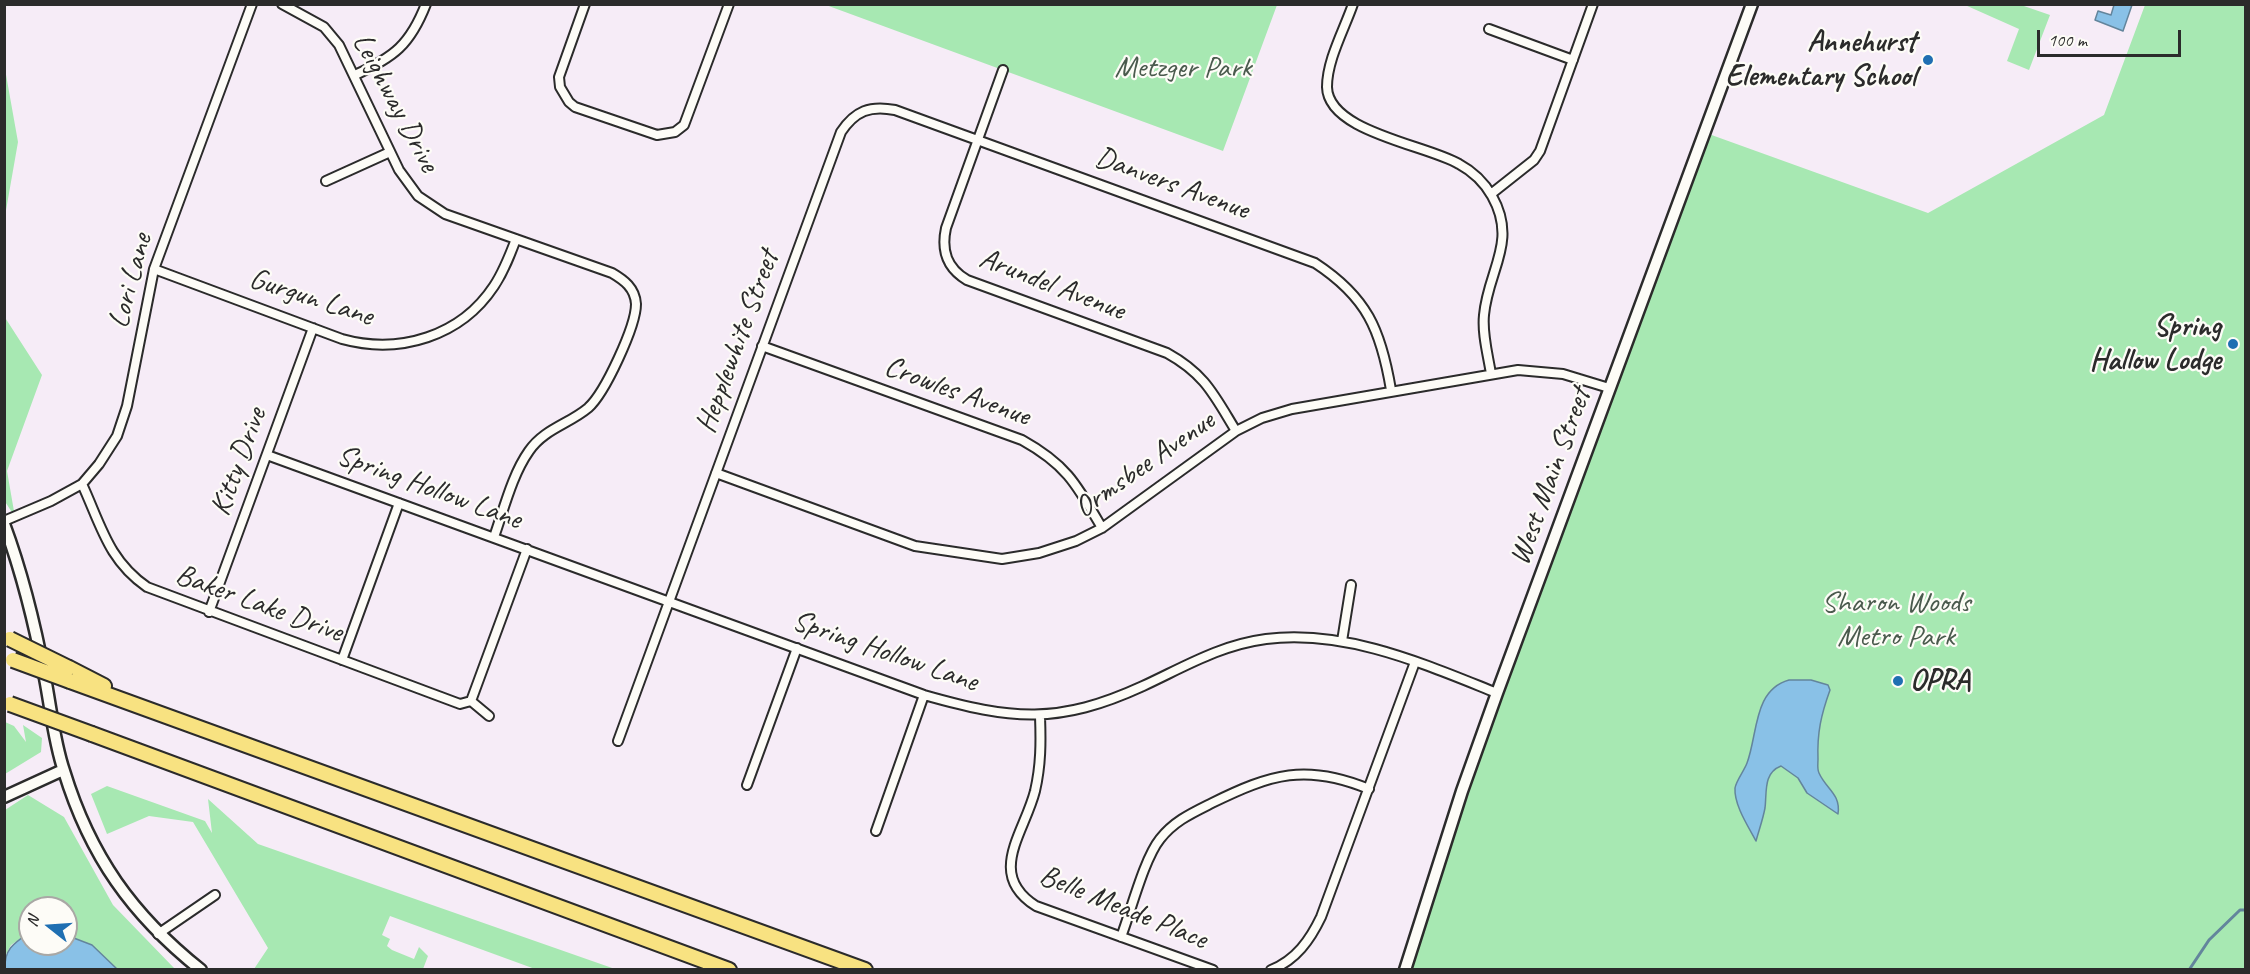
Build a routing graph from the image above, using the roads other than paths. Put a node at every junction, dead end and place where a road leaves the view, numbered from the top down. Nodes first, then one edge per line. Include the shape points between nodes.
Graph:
1 (252, 4) edge
2 (282, 4) edge
3 (426, 4) edge
4 (585, 4) edge
5 (729, 4) edge
6 (1353, 4) edge
7 (1593, 4) edge
8 (1752, 4) edge
9 (1488, 29) dead end
10 (1573, 60) junction
11 (1003, 70) dead end
12 (355, 75) junction
13 (865, 109) joint
14 (978, 140) junction
15 (390, 152) junction
16 (326, 181) dead end
17 (1491, 194) junction
18 (516, 239) junction
19 (154, 269) junction
20 (313, 328) junction
21 (762, 346) junction
22 (1491, 374) junction
23 (1609, 388) junction
24 (1391, 390) junction
25 (1236, 431) junction
26 (267, 455) junction
27 (716, 473) junction
28 (82, 484) junction
29 (399, 503) junction
30 (4, 523) edge
31 (1102, 528) junction
32 (494, 537) junction
33 (527, 549) junction
34 (1351, 585) dead end
35 (669, 601) junction
36 (209, 612) junction
37 (7, 638) edge
38 (1342, 641) junction
39 (797, 648) junction
40 (9, 658) edge
41 (342, 660) junction
42 (1415, 662) junction
43 (69, 675) junction
44 (1497, 693) junction
45 (924, 695) junction
46 (471, 701) junction
47 (7, 703) edge
48 (489, 716) dead end
49 (1040, 716) junction
50 (618, 741) dead end
51 (63, 770) junction
52 (747, 785) dead end
53 (1369, 789) junction
54 (4, 797) edge
55 (876, 831) dead end
56 (215, 895) dead end
57 (158, 934) junction
58 (1121, 937) junction
59 (201, 969) edge
60 (729, 969) edge
61 (865, 969) edge
62 (1213, 969) edge
63 (1275, 969) edge
64 (1405, 969) edge

1 - 19 street, Lori Lane
2 - 12 street, Leighway Drive via 324,27
3 - 12 street via 406,44
4 - 5 street via 559,77 569,102 657,135 675,132 684,124
6 - 17 street via 1330,68 1327,89 1334,108 1350,122 1458,163 1472,172
7 - 10 street
8 - 23 main road, West Main Street
9 - 10 street
10 - 17 street via 1534,160
11 - 14 street, Arundel Avenue
12 - 15 street, Leighway Drive
13 - 14 street, Danvers Avenue via 895,110
13 - 21 street, Hepplewhite Street via 850,118 841,132
14 - 24 street, Danvers Avenue via 1315,263 1347,287 1368,313 1384,351
14 - 25 street, Arundel Avenue via 944,238 951,267 967,280 1167,353 1191,366 1209,386
15 - 16 street
15 - 18 street, Leighway Drive via 418,196 445,214
17 - 22 street via 1503,229 1501,257 1484,315
18 - 20 street, Gurgun Lane via 495,284 480,304 434,335 404,344 370,345
18 - 32 street, Leighway Drive via 612,273 624,280 636,304 604,388 589,407 544,434 528,452
19 - 20 street, Gurgun Lane
19 - 28 street, Lori Lane via 123,421 109,451
20 - 26 street, Kitty Drive
21 - 27 street, Hepplewhite Street
21 - 31 street, Crowles Avenue via 1022,440 1048,454 1068,473
22 - 23 street, Ormsbee Avenue via 1518,370 1563,374
22 - 24 street, Ormsbee Avenue
23 - 44 main road, West Main Street
24 - 25 street, Ormsbee Avenue via 1292,409
25 - 31 street, Ormsbee Avenue
26 - 29 street, Spring Hollow Lane
26 - 36 street, Kitty Drive
27 - 31 street, Ormsbee Avenue via 915,546 1002,559 1057,547
27 - 35 street, Hepplewhite Street
28 - 30 street, Lori Lane
28 - 36 street, Baker Lake Drive via 117,561 131,576 165,596
29 - 32 street, Spring Hollow Lane
29 - 41 street
30 - 51 main road via 30,603
32 - 33 street, Spring Hollow Lane
33 - 35 street, Spring Hollow Lane
33 - 46 street
34 - 38 street
35 - 39 street, Spring Hollow Lane
35 - 50 street, Hepplewhite Street
36 - 41 street, Baker Lake Drive
37 - 43 highway, bridge
38 - 42 street, Spring Hollow Lane
38 - 49 street, Spring Hollow Lane via 1267,639 1237,645 1208,654 1092,707
39 - 45 street, Spring Hollow Lane
39 - 52 street
40 - 43 highway, bridge
41 - 46 street, Baker Lake Drive via 460,704
42 - 44 street, Spring Hollow Lane
42 - 53 street
43 - 61 highway via 162,715
44 - 64 main road, West Main Street
45 - 49 street, Spring Hollow Lane via 981,711
45 - 55 street
46 - 48 street
47 - 60 highway, bridge
49 - 58 street, Belle Meade Place via 1042,754 1035,792 1010,863 1011,881 1021,896 1036,906
51 - 54 main road
51 - 57 main road via 88,831 120,890
53 - 58 street via 1326,775 1276,776 1254,782 1183,818 1158,841
53 - 63 street via 1310,939
56 - 57 street
57 - 59 main road
58 - 62 street, Belle Meade Place

